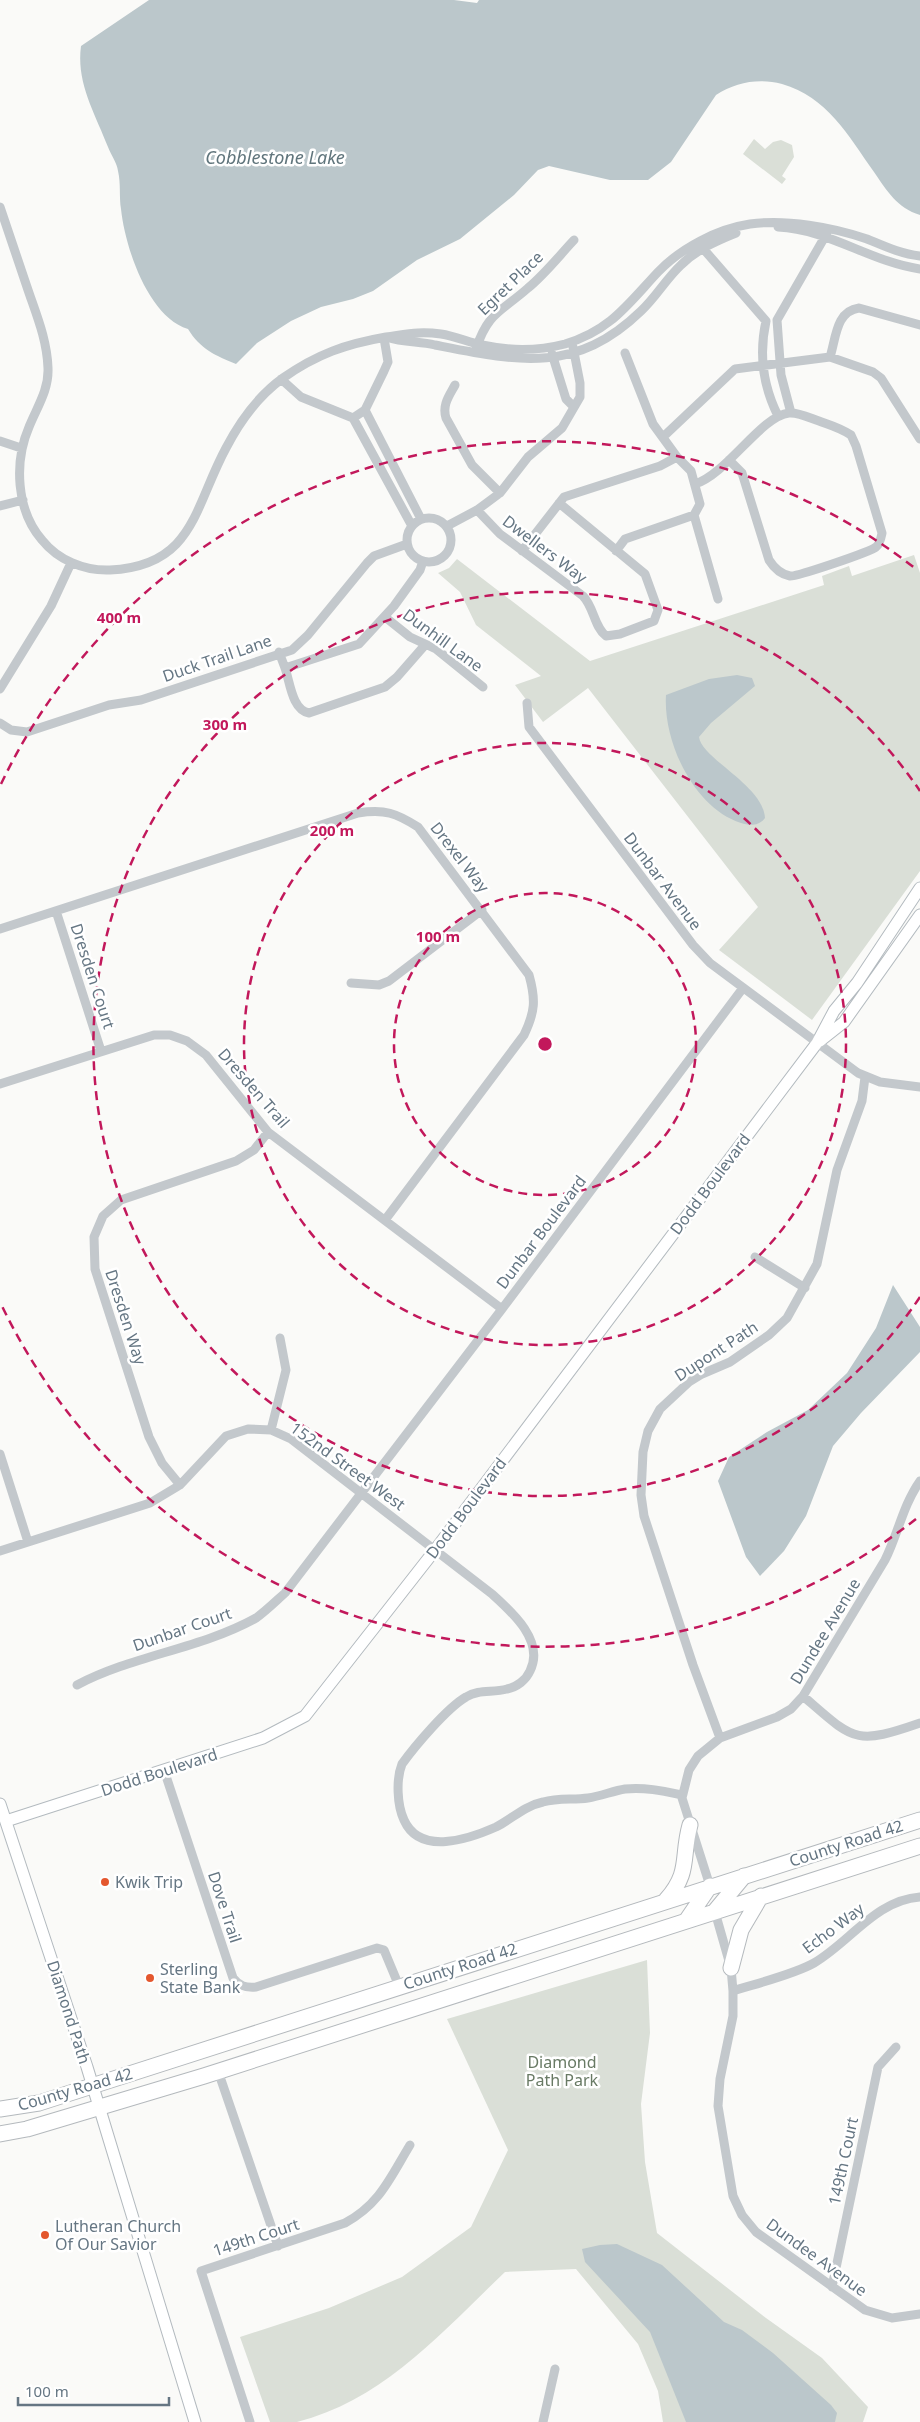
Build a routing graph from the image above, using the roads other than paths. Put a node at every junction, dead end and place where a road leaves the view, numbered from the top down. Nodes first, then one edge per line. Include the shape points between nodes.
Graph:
1 (0, 207) edge
2 (826, 234) junction
3 (574, 240) dead end
4 (700, 246) junction
5 (910, 254) junction
6 (920, 256) edge
7 (906, 267) junction
8 (920, 268) edge
9 (631, 304) junction
10 (640, 312) junction
11 (777, 320) junction
12 (766, 321) junction
13 (920, 325) edge
14 (385, 337) junction
15 (571, 342) junction
16 (478, 344) junction
17 (551, 348) junction
18 (574, 352) junction
19 (625, 352) dead end
20 (475, 353) junction
21 (830, 356) junction
22 (553, 358) junction
23 (780, 362) junction
24 (763, 366) junction
25 (281, 379) junction
26 (456, 385) dead end
27 (573, 406) junction
28 (365, 410) junction
29 (791, 412) junction
30 (778, 416) junction
31 (353, 418) junction
32 (663, 436) junction
33 (920, 439) edge
34 (0, 441) edge
35 (21, 448) junction
36 (677, 457) junction
37 (729, 460) junction
38 (694, 484) junction
39 (500, 493) junction
40 (23, 500) junction
41 (558, 503) junction
42 (0, 506) edge
43 (477, 510) junction
44 (694, 515) junction
45 (421, 519) junction
46 (412, 526) junction
47 (447, 526) junction
48 (407, 544) junction
49 (522, 551) junction
50 (616, 551) junction
51 (423, 561) junction
52 (72, 563) junction
53 (718, 599) dead end
54 (385, 617) junction
55 (425, 645) junction
56 (280, 652) junction
57 (285, 668) junction
58 (483, 687) dead end
59 (0, 690) edge
60 (527, 703) dead end
61 (0, 722) edge
62 (920, 888) edge
63 (482, 910) junction
64 (56, 911) junction
65 (920, 915) edge
66 (0, 929) edge
67 (351, 982) dead end
68 (743, 988) junction
69 (817, 1043) junction
70 (101, 1051) junction
71 (865, 1077) junction
72 (0, 1084) edge
73 (920, 1086) edge
74 (268, 1132) junction
75 (385, 1220) junction
76 (755, 1257) dead end
77 (804, 1288) junction
78 (502, 1309) junction
79 (280, 1338) dead end
80 (271, 1430) junction
81 (0, 1454) edge
82 (920, 1481) edge
83 (180, 1485) junction
84 (362, 1494) junction
85 (28, 1542) junction
86 (435, 1550) junction
87 (0, 1551) edge
88 (77, 1685) dead end
89 (803, 1696) junction
90 (920, 1723) edge
91 (720, 1738) junction
92 (164, 1770) junction
93 (682, 1795) junction
94 (0, 1804) edge
95 (920, 1820) edge
96 (3, 1822) edge
97 (690, 1825) junction
98 (920, 1846) edge
99 (744, 1876) junction
100 (710, 1886) junction
101 (761, 1896) junction
102 (920, 1897) edge
103 (665, 1900) junction
104 (715, 1912) junction
105 (686, 1921) junction
106 (731, 1968) junction
107 (398, 1986) junction
108 (734, 1991) junction
109 (896, 2047) dead end
110 (218, 2071) junction
111 (92, 2086) junction
112 (99, 2107) junction
113 (0, 2109) edge
114 (0, 2134) edge
115 (410, 2145) dead end
116 (278, 2246) junction
117 (832, 2287) junction
118 (920, 2314) edge
119 (554, 2369) dead end
120 (195, 2422) edge
121 (250, 2422) edge
122 (542, 2422) edge

1 - 35 street via 46,340 48,372 42,400
2 - 4 street via 791,222 750,224 718,233
2 - 5 street via 863,238
2 - 7 street
2 - 11 street
3 - 16 street, Egret Place via 529,288 496,312 488,321
4 - 9 street via 659,271
4 - 10 street
4 - 12 street
5 - 6 street
5 - 7 street
7 - 8 street
9 - 10 street
9 - 15 street via 609,323
10 - 18 street via 614,332
11 - 12 street
11 - 23 street
12 - 24 street
13 - 21 street via 868,310 846,311
14 - 16 street via 408,332 429,333
14 - 20 street
14 - 25 street via 325,352
14 - 28 street via 388,362
15 - 17 street
15 - 18 street
16 - 17 street via 510,349
16 - 20 street, Egret Place
17 - 22 street
18 - 22 street
18 - 27 street via 580,397
19 - 32 street via 646,409
20 - 22 street via 519,360
21 - 23 street
21 - 33 street via 881,378
22 - 27 street via 566,399
23 - 24 street
23 - 29 street
24 - 30 street via 766,385
24 - 32 street via 735,369
25 - 31 street via 301,397
25 - 52 street via 250,409 227,446 198,514 174,546 149,562 121,569 89,569
26 - 39 street via 445,402 446,418 472,465
27 - 39 street via 562,428 533,452
28 - 31 street
28 - 45 street
29 - 30 street
29 - 37 street via 829,424 850,435 882,533 876,547 792,576 781,573 769,560 742,473
30 - 37 street
31 - 46 street
32 - 36 street
34 - 35 street
35 - 40 street via 19,472
36 - 38 street via 691,471
36 - 41 street via 660,466 574,493
37 - 38 street via 708,480
38 - 44 street via 700,504
39 - 43 street
40 - 42 street
40 - 52 street via 43,542
41 - 49 street
41 - 50 street, Dwellers Way
43 - 47 street
43 - 49 street, Dwellers Way via 489,525
44 - 50 street via 625,539
44 - 53 street
45 - 46 street
45 - 47 street via 438,519
46 - 48 street via 408,531
47 - 51 street via 451,538 448,551 438,560
48 - 51 street via 412,555
48 - 56 street, Duck Trail Lane via 366,562 298,645
49 - 50 street, Dwellers Way via 583,596 590,603 602,633 611,637 646,626 657,616 645,574
51 - 54 street via 420,570
52 - 59 street via 51,606
54 - 55 street, Dunhill Lane
54 - 57 street via 360,644
55 - 57 street via 385,688 317,711 302,712 298,707
55 - 58 street, Dunhill Lane via 436,649
56 - 57 street
56 - 61 street, Duck Trail Lane via 141,700 109,705 27,732 10,730
60 - 68 street, Dunbar Avenue via 529,727 687,937 710,963
62 - 69 street via 857,983 834,1011
63 - 64 street, Drexel Way via 418,827 399,814 377,810
63 - 67 street via 389,981 378,985
63 - 75 street, Drexel Way via 529,975 535,996 532,1017 524,1035
64 - 66 street, Drexel Way
64 - 70 street, Dresden Court
65 - 69 street via 844,1022
68 - 69 street, Dunbar Avenue
68 - 78 street, Dunbar Boulevard
69 - 71 street
69 - 86 street, Dodd Boulevard
70 - 72 street, Dresden Trail
70 - 74 street, Dresden Trail via 154,1035 170,1035 187,1041 206,1055
71 - 73 street via 892,1084
71 - 77 street, Dupont Path via 862,1101 837,1170 822,1251
74 - 75 street, Dresden Trail
74 - 83 street, Dresden Way via 254,1150 236,1161 121,1200 104,1216 94,1237 94,1268 149,1437 162,1463
75 - 78 street, Dresden Trail
76 - 77 street
77 - 91 street, Dupont Path via 787,1318 769,1335 730,1362 689,1382 660,1409 648,1431 643,1452 641,1494 644,1516
78 - 84 street, Dunbar Boulevard
79 - 80 street via 286,1370
80 - 83 street, 152nd Street West via 248,1429 226,1436
80 - 84 street, 152nd Street West via 291,1439
81 - 85 street
82 - 89 street, Dundee Avenue via 905,1506 885,1560
83 - 85 street, 152nd Street West via 150,1503
84 - 86 street, 152nd Street West
84 - 88 street, Dunbar Court via 285,1593 258,1616 228,1632 101,1672
85 - 87 street, 152nd Street West
86 - 92 street, Dodd Boulevard via 305,1716 268,1736
86 - 93 street, 152nd Street West via 505,1606 529,1636 534,1654 533,1664 523,1680 506,1689 481,1691 464,1698 402,1764 399,1777 401,1811 411,1831 422,1838 440,1842 498,1826 529,1806 543,1802 642,1788
89 - 90 street via 850,1734 869,1738
89 - 91 street, Dundee Avenue via 778,1717
91 - 93 street, Dundee Avenue via 698,1756 689,1770
92 - 96 street, Dodd Boulevard
92 - 107 street, Dove Trail via 232,1978 236,1982 248,1988 377,1948 384,1950
93 - 97 street
94 - 96 street, Diamond Path
95 - 99 highway, County Road 42
96 - 111 street, Diamond Path
97 - 100 street
97 - 103 highway via 685,1867 678,1884
98 - 101 highway, County Road 42
99 - 100 highway, County Road 42
99 - 104 highway
100 - 103 highway, County Road 42
100 - 105 highway
101 - 104 highway, County Road 42
101 - 106 highway via 741,1930
102 - 108 street, Echo Way via 905,1898 886,1906 812,1964
103 - 107 highway, County Road 42
104 - 105 highway, County Road 42
104 - 106 street, Dundee Avenue
105 - 110 highway, County Road 42
106 - 108 street, Dundee Avenue
107 - 111 highway, County Road 42
108 - 117 street, Dundee Avenue via 718,2106 733,2196 742,2215 756,2232
109 - 117 street, 149th Court via 878,2067
110 - 112 highway, County Road 42
110 - 116 street
111 - 112 street, Diamond Path
111 - 113 highway, County Road 42 via 39,2103
112 - 114 highway, County Road 42 via 27,2130
112 - 120 street, Diamond Path
115 - 116 street, 149th Court via 380,2196 363,2214 345,2224
116 - 121 street, 149th Court via 201,2271
117 - 118 street, Dundee Avenue via 865,2310 892,2318
119 - 122 street

